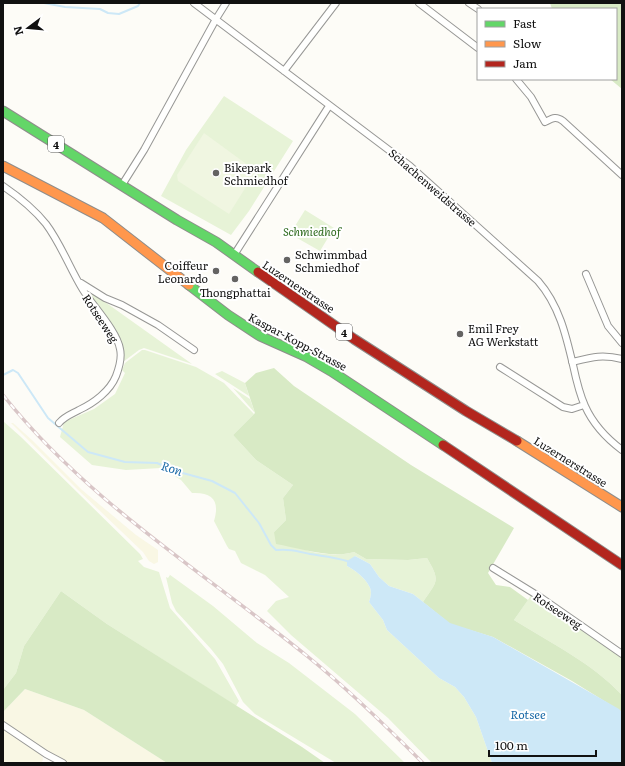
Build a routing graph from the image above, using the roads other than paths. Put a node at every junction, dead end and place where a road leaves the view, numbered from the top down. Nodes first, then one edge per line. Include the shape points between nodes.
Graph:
1 (194, 3) edge
2 (226, 3) edge
3 (336, 3) edge
4 (469, 3) edge
5 (422, 4) edge
6 (477, 9) edge
7 (216, 19) junction
8 (477, 47) edge
9 (284, 71) junction
10 (517, 80) edge
11 (330, 106) junction
12 (3, 111) edge
13 (3, 166) edge
14 (622, 176) edge
15 (122, 185) junction
16 (3, 186) edge
17 (234, 255) junction
18 (586, 274) dead end
19 (78, 281) junction
20 (622, 343) edge
21 (194, 350) dead end
22 (622, 359) edge
23 (572, 362) junction
24 (500, 367) dead end
25 (584, 405) junction
26 (59, 423) dead end
27 (622, 450) edge
28 (622, 507) edge
29 (622, 565) edge
30 (493, 568) dead end
31 (622, 654) edge
32 (3, 725) edge
33 (63, 763) edge

1 - 7 street, Schachenweidstrasse
2 - 7 street
3 - 9 street
4 - 6 street
5 - 8 street
7 - 9 street, Schachenweidstrasse
7 - 15 street
9 - 11 street, Schachenweidstrasse
10 - 14 street via 531,97 545,122 558,118
11 - 17 street
11 - 23 street, Schachenweidstrasse via 410,166 538,281 545,289 563,325
12 - 15 street, Luzernerstrasse / 4
13 - 29 street, Kaspar-Kopp-Strasse via 103,218 228,315 260,336 331,371
15 - 17 street, Luzernerstrasse / 4
16 - 19 street, Rotseeweg via 46,224
17 - 28 street, Luzernerstrasse / 4 via 354,339
18 - 20 street via 608,326
19 - 21 street, Rotseeweg via 104,298 158,325
19 - 26 street, Rotseeweg via 114,334 120,356 116,375 106,391
22 - 23 street via 594,356
23 - 25 street, Schachenweidstrasse
24 - 25 street via 563,407 572,409
25 - 27 street, Schachenweidstrasse via 597,427
30 - 31 street, Rotseeweg
32 - 33 street

